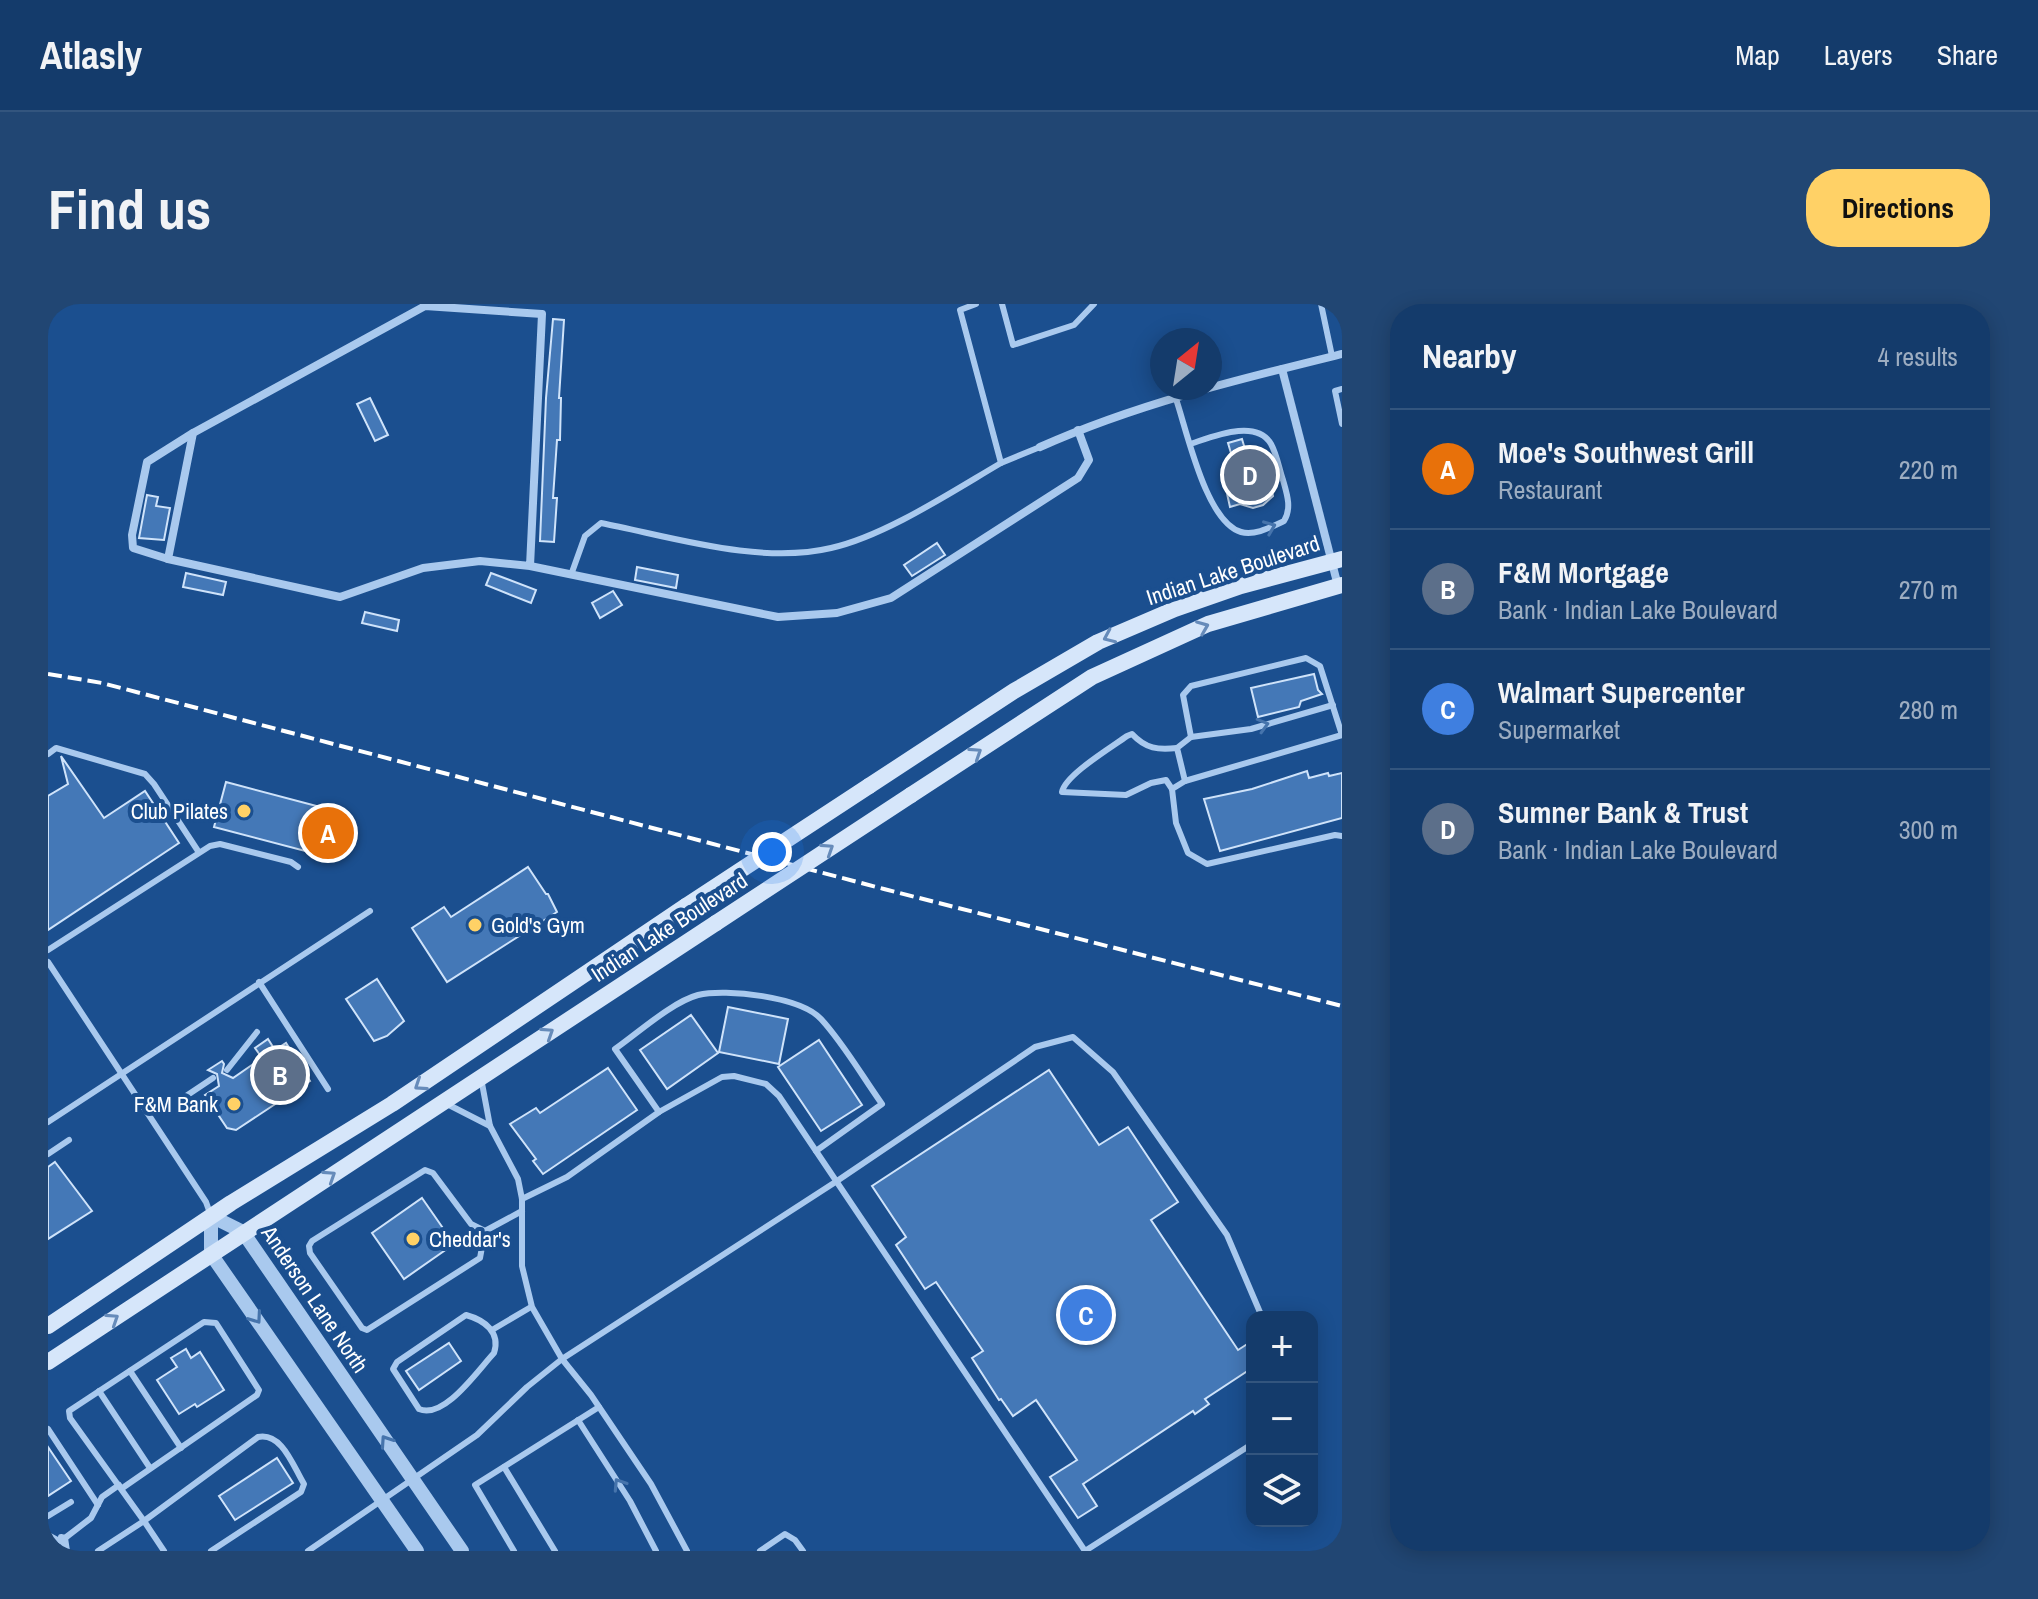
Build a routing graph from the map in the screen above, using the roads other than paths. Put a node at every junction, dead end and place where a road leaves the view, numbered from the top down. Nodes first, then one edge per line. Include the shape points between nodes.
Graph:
1 (545, 304) edge
2 (976, 304) edge
3 (1002, 304) edge
4 (1094, 304) edge
5 (1321, 304) edge
6 (426, 305) edge
7 (542, 314) junction
8 (1337, 355) edge
9 (1282, 369) junction
10 (1222, 386) edge
11 (1342, 389) edge
12 (1173, 400) edge
13 (1176, 400) edge
14 (1342, 424) edge
15 (1078, 430) junction
16 (193, 433) junction
17 (1190, 444) junction
18 (1040, 447) joint
19 (1001, 463) junction
20 (168, 559) junction
21 (1337, 560) edge
22 (530, 566) junction
23 (571, 575) junction
24 (1341, 590) edge
25 (1333, 705) junction
26 (1342, 735) edge
27 (1191, 737) junction
28 (1177, 748) junction
29 (48, 754) edge
30 (1185, 781) junction
31 (1172, 789) junction
32 (1342, 836) edge
33 (198, 851) junction
34 (298, 867) dead end
35 (370, 911) dead end
36 (48, 950) edge
37 (48, 962) edge
38 (259, 982) junction
39 (257, 1032) dead end
40 (227, 1070) dead end
41 (122, 1074) junction
42 (481, 1077) junction
43 (213, 1078) dead end
44 (328, 1089) dead end
45 (186, 1096) dead end
46 (444, 1103) junction
47 (659, 1112) junction
48 (48, 1122) edge
49 (490, 1126) junction
50 (69, 1140) dead end
51 (816, 1151) junction
52 (48, 1154) edge
53 (837, 1181) junction
54 (522, 1199) junction
55 (522, 1211) junction
56 (211, 1216) junction
57 (485, 1231) junction
58 (243, 1232) junction
59 (211, 1254) junction
60 (531, 1307) junction
61 (1259, 1311) edge
62 (48, 1326) edge
63 (492, 1330) junction
64 (562, 1359) junction
65 (48, 1362) edge
66 (130, 1371) junction
67 (99, 1391) junction
68 (599, 1407) junction
69 (578, 1420) junction
70 (48, 1429) edge
71 (181, 1448) junction
72 (1246, 1448) edge
73 (504, 1467) junction
74 (150, 1468) junction
75 (412, 1479) junction
76 (120, 1487) junction
77 (89, 1491) junction
78 (80, 1497) dead end
79 (382, 1500) junction
80 (71, 1502) dead end
81 (98, 1505) junction
82 (48, 1516) edge
83 (144, 1521) junction
84 (48, 1535) edge
85 (62, 1539) junction
86 (67, 1551) edge
87 (98, 1551) edge
88 (164, 1551) edge
89 (211, 1551) edge
90 (308, 1551) edge
91 (417, 1551) edge
92 (462, 1551) edge
93 (514, 1551) edge
94 (555, 1551) edge
95 (656, 1551) edge
96 (687, 1551) edge
97 (760, 1551) edge
98 (803, 1551) edge
99 (1085, 1551) edge

1 - 7 lane
2 - 19 lane via 960,310
3 - 4 lane via 1013,345 1074,325
5 - 8 lane
6 - 7 street
6 - 16 street
7 - 22 street
8 - 9 street
9 - 10 street
9 - 21 street
11 - 14 lane via 1335,391
12 - 15 street
13 - 17 lane
15 - 18 street
15 - 23 street via 1089,460 1078,478 891,598 837,613 778,617
16 - 20 street
16 - 20 street via 147,462 132,535 133,548
17 -> 17 lane via 1209,499 1232,527 1240,532 1263,530 1284,521 1289,508 1276,457 1264,436 1241,431
18 - 19 lane
19 - 23 lane via 913,513 832,548 736,550 601,523 585,536
20 - 22 street via 340,597 423,568 480,561
21 - 24 street
21 -> 56 main road, Indian Lake Boulevard, bridge via 1241,586 1098,642 1014,691 392,1104
22 - 23 street
42 -> 24 main road, Indian Lake Boulevard, bridge via 1092,677 1208,624
25 - 26 lane
27 -> 25 lane via 1251,729
25 - 27 lane via 1320,666 1306,658 1287,661 1191,686 1183,695
26 - 30 lane
27 - 28 lane
28 - 30 lane
28 - 31 lane via 1145,746 1132,734 1072,777 1062,792 1126,795 1166,780
29 - 33 lane via 56,748 145,774
30 - 31 lane
31 - 32 lane via 1176,823 1188,853 1207,864
33 - 34 lane via 220,844
33 - 36 lane
35 - 38 lane
37 - 41 lane
38 - 41 lane
38 - 44 lane
39 - 40 lane
41 - 48 lane
41 - 56 lane
42 - 46 main road, Indian Lake Boulevard
42 - 49 lane
43 - 45 lane
46 - 49 lane
58 -> 46 main road, Indian Lake Boulevard
47 - 51 lane via 722,1077 734,1076 766,1084
47 - 51 lane via 615,1049 697,995 761,996 804,1006 820,1018 882,1104
47 - 54 lane via 567,1177
49 - 54 lane via 518,1179
50 - 52 lane
51 - 53 lane
53 - 61 lane via 1035,1047 1073,1037 1113,1072 1227,1235
53 - 64 lane
53 - 99 lane
54 - 55 lane
55 - 57 lane
55 - 60 lane via 522,1266
56 - 58 street, Anderson Lane North
56 - 59 street
56 - 62 main road, Indian Lake Boulevard
57 - 57 lane via 471,1224 433,1173 425,1170 309,1246 367,1330 480,1258
58 - 59 main road, Indian Lake Boulevard
75 -> 58 street, Anderson Lane North
65 -> 59 main road, Indian Lake Boulevard
59 -> 79 street
60 - 63 lane
60 - 64 lane
63 - 63 lane via 466,1315 397,1362 393,1369 419,1409 435,1410 452,1399 494,1353
64 - 68 lane
64 - 75 lane via 477,1435
66 - 67 lane
66 - 71 lane
66 - 71 lane via 204,1322 216,1323 259,1390
67 - 74 lane
67 - 76 lane via 69,1411 70,1418
68 - 69 lane
68 - 96 lane via 651,1484
69 - 73 lane
95 -> 69 lane
70 - 77 lane
71 - 74 lane
72 - 99 lane
73 - 93 lane via 475,1485
73 - 94 lane
74 - 76 lane
75 - 79 lane
75 - 92 street, Anderson Lane North
76 - 81 lane
76 - 83 lane
77 - 78 lane
77 - 81 lane
79 - 90 lane
79 - 91 street
80 - 82 lane
81 - 85 lane via 91,1518
83 - 87 lane
83 - 88 lane
83 - 89 lane via 258,1437 277,1440 304,1484 301,1492
84 - 85 lane
85 - 86 lane
97 - 98 lane via 785,1534

